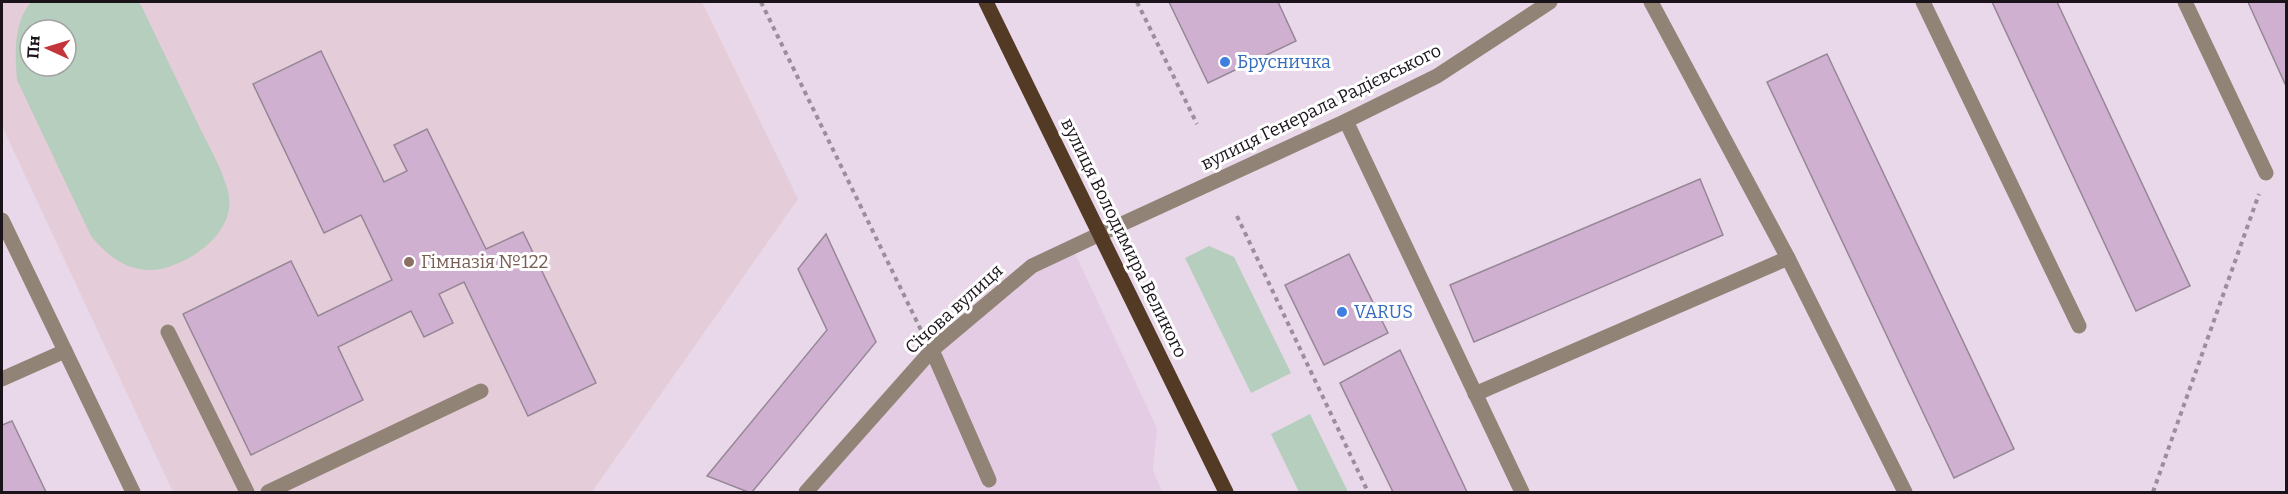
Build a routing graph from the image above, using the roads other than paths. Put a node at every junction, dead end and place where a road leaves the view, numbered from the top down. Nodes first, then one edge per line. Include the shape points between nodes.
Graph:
1 (986, 2) edge
2 (1550, 2) edge
3 (1651, 2) edge
4 (1923, 2) edge
5 (2185, 2) edge
6 (1346, 121) junction
7 (2266, 173) road end
8 (2, 220) edge
9 (1100, 234) junction
10 (1788, 258) junction
11 (2079, 326) dead end
12 (168, 332) dead end
13 (932, 350) junction
14 (65, 351) junction
15 (2, 379) edge
16 (481, 391) dead end
17 (1475, 394) junction
18 (988, 480) dead end
19 (133, 492) edge
20 (247, 492) edge
21 (268, 492) edge
22 (806, 492) edge
23 (1226, 492) edge
24 (1522, 492) edge
25 (1905, 492) edge

1 - 9 main road, вулиця Володимира Великого
2 - 6 street, вулиця Генерала Радієвського via 1437,76
3 - 10 street
4 - 11 street
5 - 7 street
6 - 9 street, вулиця Генерала Радієвського
6 - 17 street
8 - 14 street
9 - 13 street, Січова вулиця via 1032,266
9 - 23 main road, вулиця Володимира Великого
10 - 17 street
10 - 25 street
12 - 20 street
13 - 18 street
13 - 22 street, Січова вулиця
14 - 15 street
14 - 19 street
16 - 21 street
17 - 24 street

